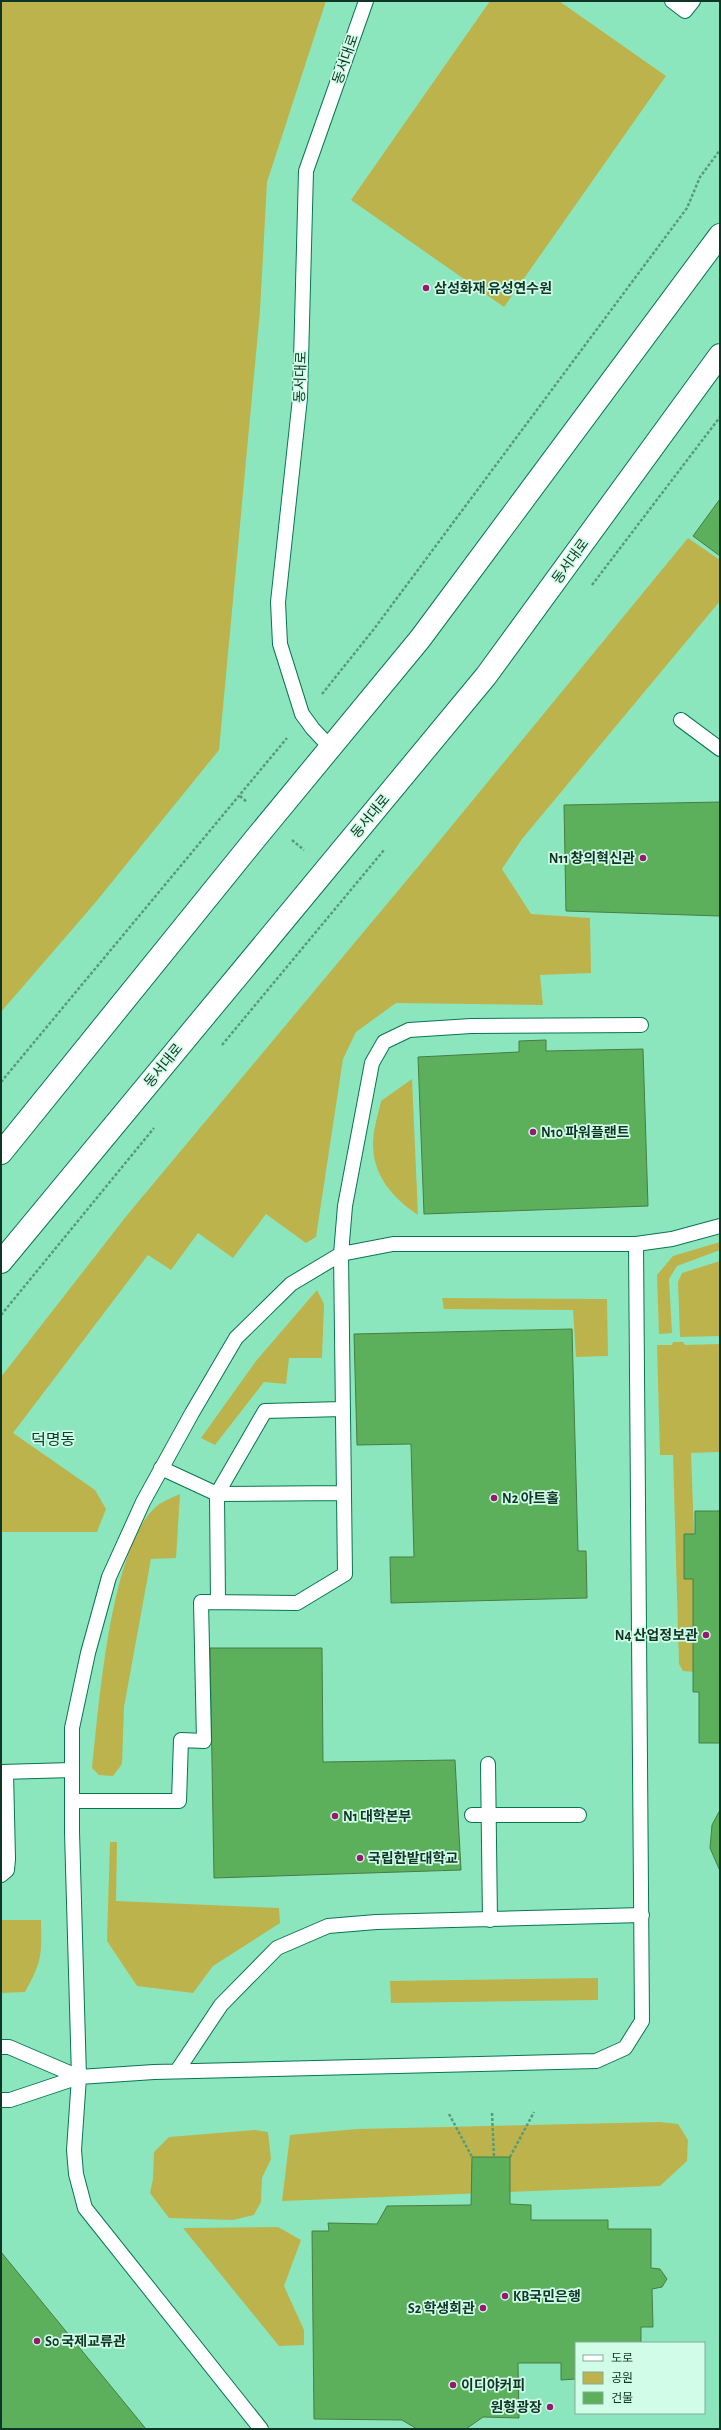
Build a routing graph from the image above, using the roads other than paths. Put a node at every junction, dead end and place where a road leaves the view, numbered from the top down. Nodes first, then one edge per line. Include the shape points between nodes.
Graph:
1 (366, 1) edge
2 (672, 1) edge
3 (693, 1) edge
4 (720, 235) edge
5 (720, 354) edge
6 (681, 720) dead end
7 (330, 747) junction
8 (720, 748) edge
9 (641, 1025) dead end
10 (1, 1153) edge
11 (720, 1226) edge
12 (636, 1244) junction
13 (341, 1254) junction
14 (1, 1262) edge
15 (343, 1409) junction
16 (161, 1468) junction
17 (344, 1493) junction
18 (217, 1494) junction
19 (218, 1602) junction
20 (488, 1764) dead end
21 (72, 1770) junction
22 (4, 1772) edge
23 (73, 1801) junction
24 (472, 1815) dead end
25 (488, 1815) junction
26 (578, 1815) dead end
27 (1, 1875) edge
28 (642, 1915) junction
29 (490, 1920) junction
30 (1, 2047) edge
31 (177, 2072) junction
32 (79, 2077) junction
33 (1, 2100) edge
34 (261, 2429) edge

1 - 7 lane, 동서대로 via 306,171 300,398 278,602 280,644 302,714
2 - 3 lane via 685,11
4 - 7 street via 420,639
5 - 14 street, 동서대로 via 486,676
6 - 8 lane
7 - 10 street
9 - 13 lane via 455,1027 409,1030 384,1042 372,1063 345,1206
11 - 12 lane via 672,1239
12 - 13 lane via 393,1244
12 - 28 lane
13 - 15 lane
13 - 16 lane via 290,1284 236,1338
15 - 17 lane
15 - 18 lane via 265,1411
16 - 18 lane
16 - 21 lane via 109,1577 88,1653 72,1728
17 - 18 lane
17 - 19 lane via 345,1574 297,1603
18 - 19 lane
19 - 23 lane via 201,1602 204,1741 181,1740 179,1801
20 - 25 lane
21 - 22 lane
21 - 23 lane
22 - 27 lane via 8,1859 7,1870
23 - 32 lane
24 - 25 lane
25 - 26 lane
25 - 29 lane
28 - 29 lane
28 - 31 lane via 642,2020 624,2048 596,2061
29 - 31 lane via 376,1922 328,1926 277,1948 221,2005
30 - 32 lane via 9,2047
31 - 32 lane
32 - 33 lane via 10,2100
32 - 34 lane via 74,2150 76,2174 85,2208

